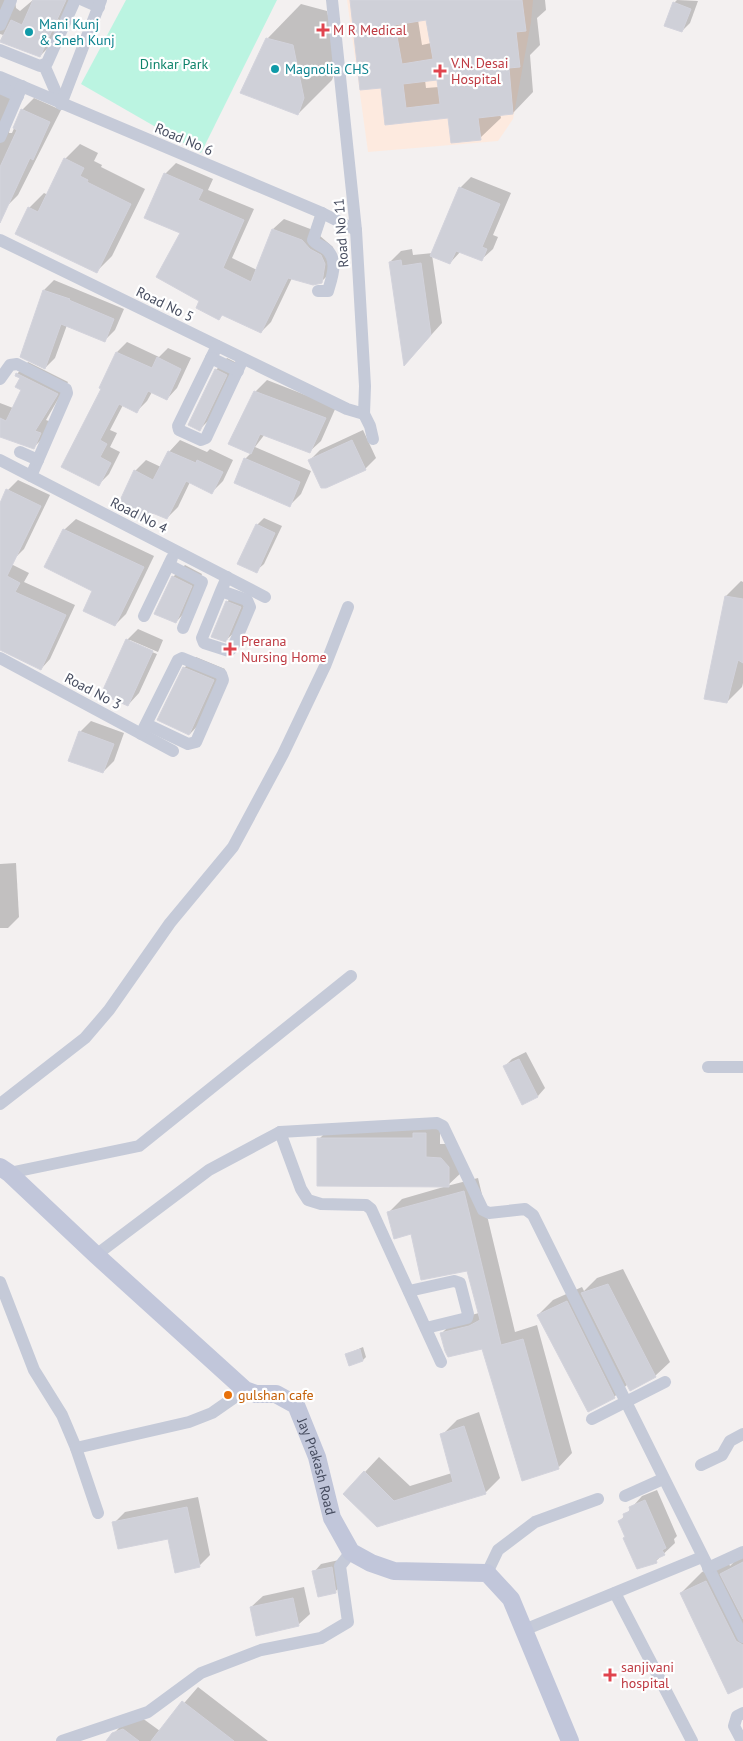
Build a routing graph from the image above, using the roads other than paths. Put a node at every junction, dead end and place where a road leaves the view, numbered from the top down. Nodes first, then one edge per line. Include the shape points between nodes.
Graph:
1 (11, 0) edge
2 (75, 0) edge
3 (83, 0) edge
4 (328, 1) edge
5 (100, 3) edge
6 (0, 25) edge
7 (0, 50) edge
8 (44, 66) junction
9 (0, 76) edge
10 (0, 88) edge
11 (20, 91) junction
12 (61, 104) junction
13 (0, 137) edge
14 (322, 213) junction
15 (356, 230) junction
16 (0, 240) edge
17 (318, 291) dead end
18 (216, 346) junction
19 (211, 358) junction
20 (241, 365) junction
21 (0, 379) edge
22 (364, 414) junction
23 (373, 438) dead end
24 (20, 452) dead end
25 (0, 460) edge
26 (38, 460) junction
27 (31, 476) junction
28 (176, 551) junction
29 (169, 565) junction
30 (227, 577) junction
31 (221, 591) junction
32 (265, 596) dead end
33 (348, 607) dead end
34 (144, 616) dead end
35 (183, 628) dead end
36 (0, 658) edge
37 (144, 729) junction
38 (173, 751) dead end
39 (351, 976) dead end
40 (708, 1067) dead end
41 (743, 1067) edge
42 (0, 1104) edge
43 (280, 1132) junction
44 (5, 1170) edge
45 (96, 1255) junction
46 (0, 1282) edge
47 (409, 1292) junction
48 (426, 1328) junction
49 (442, 1362) dead end
50 (666, 1382) dead end
51 (245, 1390) junction
52 (624, 1402) junction
53 (592, 1419) dead end
54 (743, 1434) edge
55 (76, 1448) junction
56 (701, 1464) dead end
57 (663, 1479) junction
58 (625, 1496) dead end
59 (598, 1499) dead end
60 (98, 1513) dead end
61 (352, 1552) junction
62 (743, 1552) edge
63 (705, 1562) junction
64 (488, 1573) junction
65 (615, 1592) junction
66 (524, 1630) junction
67 (743, 1637) edge
68 (743, 1713) edge
69 (62, 1741) edge
70 (570, 1741) edge
71 (692, 1741) edge
72 (742, 1741) edge

1 - 6 street
2 - 8 street
3 - 5 street
4 - 15 street, Road No 11
5 - 12 street
7 - 8 street
8 - 12 street
9 - 11 street, Road No 6
10 - 11 street
11 - 12 street, Road No 6
11 - 13 street
12 - 14 street, Road No 6
14 - 15 street, Road No 6
14 - 17 street via 313,240 332,257 334,272 328,291
15 - 22 street, Road No 11
16 - 18 street, Road No 5
18 - 19 street
18 - 20 street, Road No 5
19 - 20 street
19 - 20 street via 178,426 179,430 200,440 206,438
20 - 22 street, Road No 5
21 - 26 street via 10,365 17,364 66,389 66,397
22 - 23 street
24 - 26 street
25 - 27 street, Road No 4
26 - 27 street
27 - 28 street, Road No 4
28 - 29 street
28 - 30 street, Road No 4
29 - 34 street
29 - 35 street via 184,578 202,582
30 - 31 street
30 - 32 street, Road No 4
31 - 31 street via 202,638 204,643 229,651 250,607 247,600
33 - 42 street via 325,666 233,847 170,923 86,1038
36 - 37 street, Road No 3
37 - 37 street via 182,658 221,674 223,680 196,742 188,744
37 - 38 street, Road No 3
39 - 44 street via 138,1146
40 - 41 street
43 - 45 street via 209,1170
43 - 47 street via 308,1200 321,1204 366,1205 371,1209
43 - 52 street via 437,1123 442,1126 483,1210 489,1213 525,1209 533,1215
44 - 45 street
45 - 51 street
46 - 55 street via 34,1370 62,1415
47 - 48 street
47 - 48 street via 454,1280 460,1283 467,1318
48 - 49 street
50 - 52 street
51 - 55 street via 212,1413 189,1422
51 - 61 street, Jay Prakash Road via 256,1394 276,1394 296,1404 317,1457 332,1518
52 - 53 street
52 - 57 street
54 - 56 street via 730,1441 722,1456
55 - 60 street
57 - 58 street
57 - 63 street
59 - 64 street via 535,1522 498,1550
61 - 64 street via 394,1571
61 - 69 street via 340,1566 348,1622 321,1638 261,1650 202,1674 148,1712
62 - 63 street
63 - 65 street
63 - 67 street
64 - 66 street via 511,1598
65 - 66 street
65 - 71 street
66 - 70 street
68 - 72 street via 737,1716 734,1726

